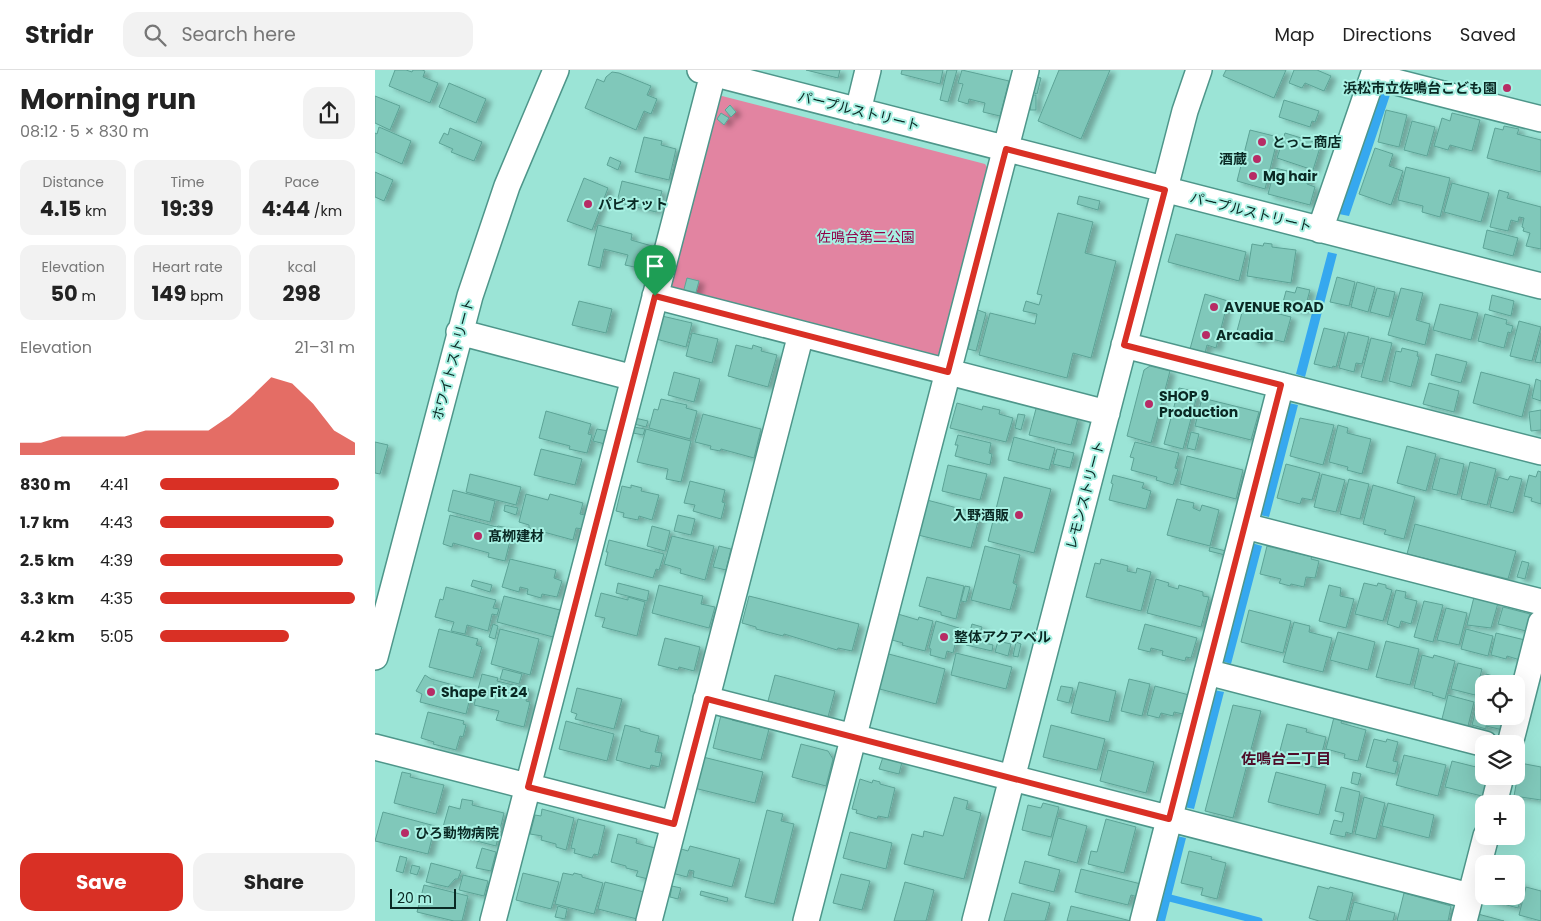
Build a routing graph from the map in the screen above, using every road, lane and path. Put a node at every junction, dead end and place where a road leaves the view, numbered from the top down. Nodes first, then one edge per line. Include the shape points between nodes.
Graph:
1 (556, 70) edge
2 (868, 70) edge
3 (1026, 70) edge
4 (1199, 70) edge
5 (709, 71) edge
6 (1374, 72) edge
7 (858, 111) junction
8 (1541, 119) edge
9 (1006, 149) junction
10 (1165, 190) junction
11 (1320, 230) junction
12 (1541, 286) edge
13 (655, 296) junction
14 (459, 332) junction
15 (801, 334) junction
16 (1124, 345) junction
17 (948, 372) junction
18 (634, 378) junction
19 (1281, 385) junction
20 (1107, 412) junction
21 (1541, 452) edge
22 (1245, 526) junction
23 (1541, 602) edge
24 (1541, 623) edge
25 (375, 657) edge
26 (1207, 672) junction
27 (707, 699) junction
28 (1512, 735) edge
29 (854, 737) junction
30 (1475, 741) edge
31 (375, 748) edge
32 (1012, 778) junction
33 (528, 787) junction
34 (1169, 819) junction
35 (674, 824) junction
36 (1484, 845) edge
37 (1470, 896) junction
38 (493, 921) edge
39 (649, 921) edge
40 (806, 921) edge
41 (975, 921) edge
42 (1143, 921) edge
43 (1464, 921) edge

1 - 14 street, ホワイトストリート via 507,186
2 - 7 street
3 - 9 street
4 - 10 street, レモンストリート
5 - 7 street, パープルストリート
5 - 13 street
6 - 8 street via 1384,79
6 - 11 street
7 - 9 street, パープルストリート
9 - 10 street, パープルストリート
9 - 17 street
10 - 11 street, パープルストリート
10 - 16 street, レモンストリート
11 - 12 street, パープルストリート
13 - 15 street
13 - 18 street
14 - 18 street
14 - 25 street, ホワイトストリート
15 - 17 street
15 - 27 street
16 - 19 street
16 - 20 street, レモンストリート
17 - 20 street
17 - 29 street
18 - 33 street
19 - 21 street
19 - 22 street
20 - 32 street, レモンストリート
22 - 23 street
22 - 26 street
24 - 28 street
26 - 30 street
26 - 34 street
27 - 29 street
27 - 35 street
29 - 32 street
29 - 40 street
31 - 33 street
32 - 34 street
32 - 41 street, レモンストリート
33 - 35 street
33 - 38 street
34 - 37 street
34 - 42 street
35 - 39 street
36 - 37 street
37 - 43 street

